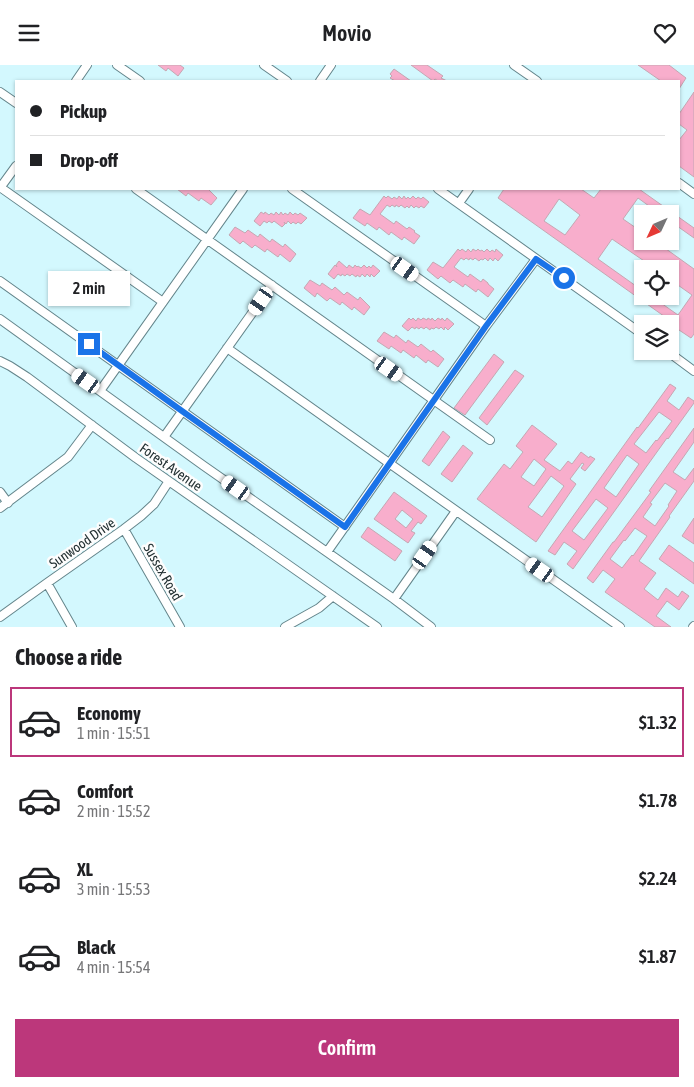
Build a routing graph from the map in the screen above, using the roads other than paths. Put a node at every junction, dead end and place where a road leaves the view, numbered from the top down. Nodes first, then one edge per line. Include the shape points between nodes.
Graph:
1 (87, 65) edge
2 (118, 65) edge
3 (264, 65) edge
4 (331, 65) edge
5 (514, 65) edge
6 (77, 80) edge
7 (139, 80) edge
8 (286, 80) edge
9 (321, 80) edge
10 (536, 80) edge
11 (0, 92) edge
12 (15, 102) edge
13 (15, 167) edge
14 (680, 184) edge
15 (0, 187) edge
16 (137, 190) edge
17 (242, 190) edge
18 (293, 190) edge
19 (440, 190) edge
20 (468, 190) edge
21 (694, 194) edge
22 (459, 203) junction
23 (208, 239) junction
24 (536, 259) junction
25 (0, 281) edge
26 (272, 285) junction
27 (164, 302) junction
28 (0, 319) edge
29 (486, 326) junction
30 (634, 328) edge
31 (227, 348) junction
32 (679, 360) edge
33 (0, 361) edge
34 (119, 365) junction
35 (694, 371) edge
36 (100, 391) junction
37 (434, 401) junction
38 (182, 411) junction
39 (92, 425) junction
40 (164, 437) junction
41 (490, 440) dead end
42 (390, 464) junction
43 (168, 481) junction
44 (0, 492) edge
45 (8, 503) junction
46 (0, 508) edge
47 (456, 511) junction
48 (345, 527) junction
49 (124, 529) junction
50 (327, 552) junction
51 (47, 583) junction
52 (333, 596) junction
53 (394, 599) junction
54 (0, 617) edge
55 (72, 627) edge
56 (180, 627) edge
57 (285, 627) edge
58 (377, 627) edge
59 (431, 627) edge
60 (620, 627) edge

1 - 6 street
2 - 7 street
3 - 8 street
4 - 9 street
5 - 10 street
11 - 12 street
13 - 15 street
14 - 21 street
15 - 27 street
16 - 23 street
17 - 23 street
18 - 29 street
19 - 22 street
20 - 22 street
22 - 24 street
23 - 26 street
23 - 27 street
24 - 29 street
24 - 30 street
25 - 34 street
26 - 31 street
26 - 37 street
27 - 34 street
28 - 36 street
29 - 37 street
31 - 38 street
31 - 42 street
32 - 35 street
33 - 39 street, Forest Avenue
34 - 36 street
34 - 38 street
36 - 40 street
37 - 41 street
37 - 42 street
38 - 40 street
38 - 48 street
39 - 43 street, Forest Avenue
39 - 45 street via 68,457
40 - 50 street
42 - 47 street
42 - 48 street
43 - 49 street, Sunwood Drive via 154,504
43 - 52 street, Forest Avenue
44 - 45 street
45 - 46 street
47 - 53 street
47 - 60 street
48 - 50 street
49 - 51 street, Sunwood Drive
49 - 56 street, Sussex Road
50 - 53 street
51 - 54 street, Sunwood Drive
51 - 55 street
52 - 57 street
52 - 58 street, Forest Avenue
53 - 59 street

